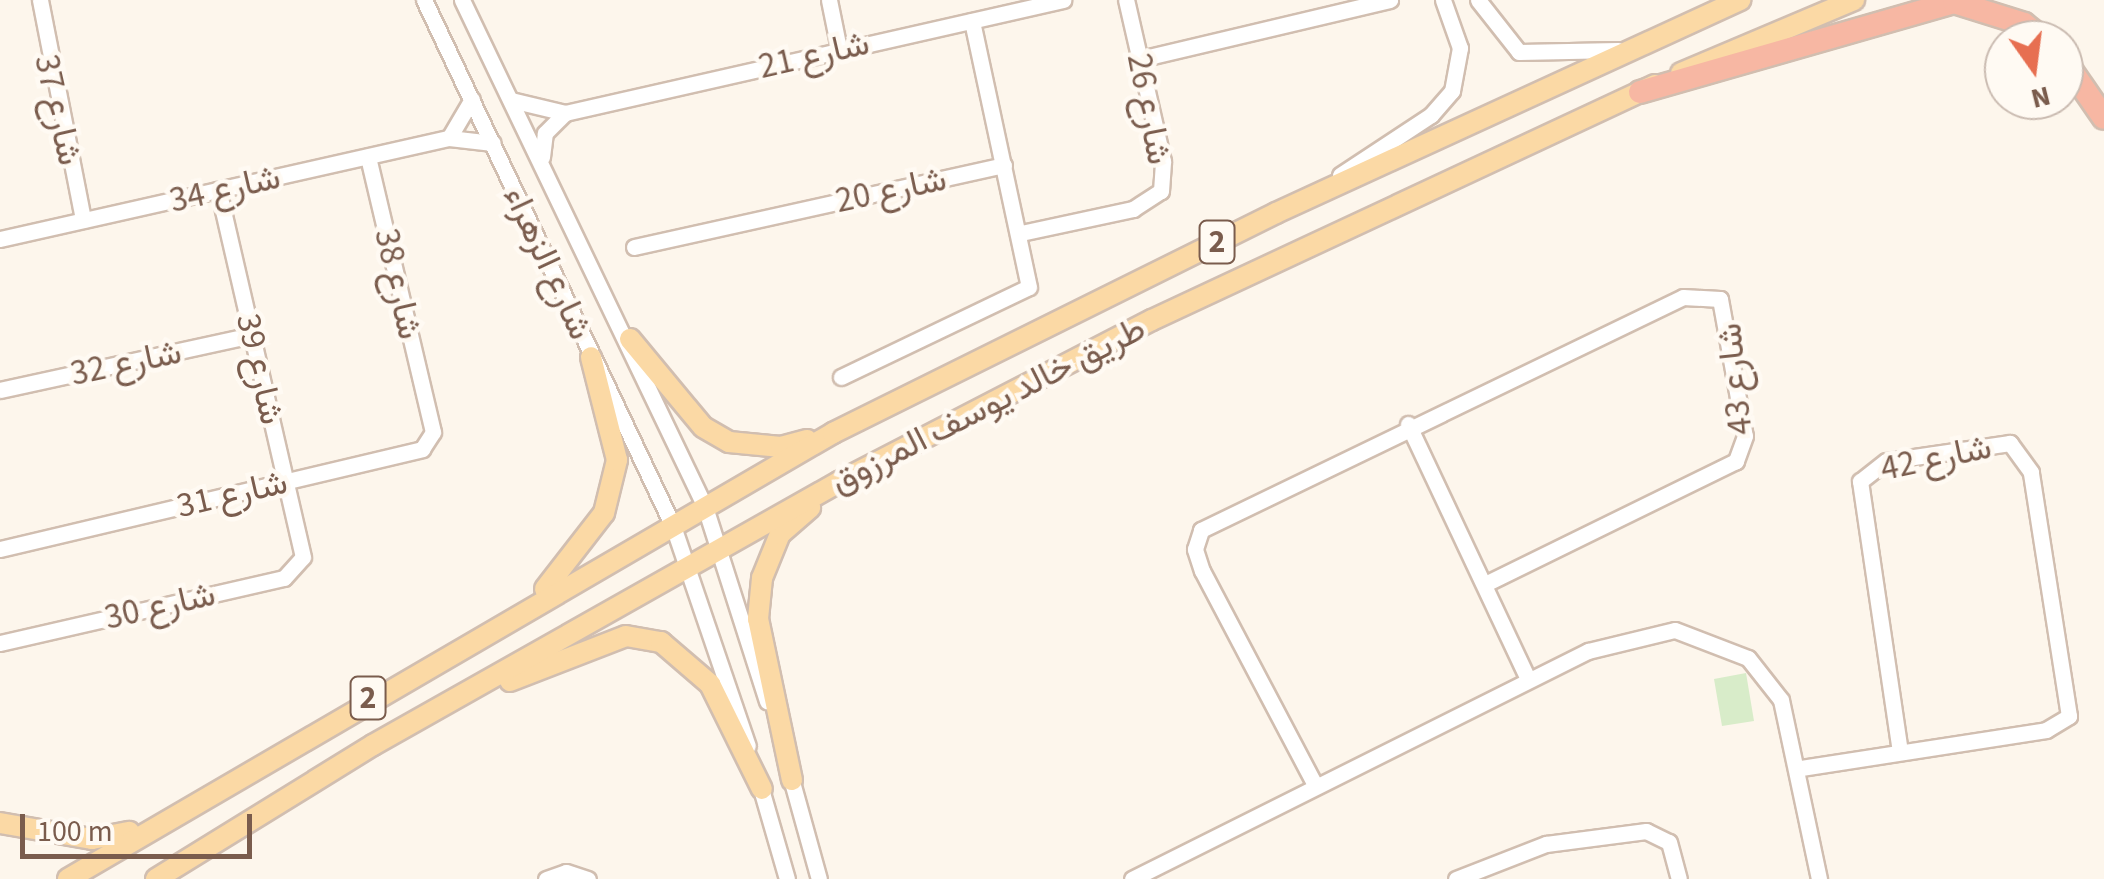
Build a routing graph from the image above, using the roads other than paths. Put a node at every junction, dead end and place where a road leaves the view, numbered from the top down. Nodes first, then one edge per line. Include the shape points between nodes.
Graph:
1 (40, 0) edge
2 (424, 0) edge
3 (441, 0) edge
4 (462, 0) edge
5 (829, 0) edge
6 (1064, 0) edge
7 (1126, 0) edge
8 (1390, 0) edge
9 (1443, 0) edge
10 (1478, 0) edge
11 (1740, 0) edge
12 (1854, 0) edge
13 (433, 17) junction
14 (2011, 20) edge
15 (972, 21) junction
16 (1637, 46) junction
17 (839, 48) junction
18 (1140, 59) junction
19 (2084, 89) edge
20 (1640, 92) junction
21 (472, 99) junction
22 (511, 100) junction
23 (565, 113) junction
24 (2104, 118) edge
25 (449, 138) junction
26 (493, 143) junction
27 (368, 157) junction
28 (542, 161) junction
29 (1004, 166) junction
30 (218, 190) junction
31 (1276, 213) junction
32 (83, 220) junction
33 (1021, 233) junction
34 (0, 239) edge
35 (634, 248) dead end
36 (252, 335) junction
37 (630, 339) junction
38 (592, 357) junction
39 (841, 377) dead end
40 (0, 390) edge
41 (428, 411) joint
42 (1408, 424) junction
43 (832, 433) junction
44 (287, 481) junction
45 (839, 482) junction
46 (705, 508) junction
47 (673, 526) junction
48 (303, 548) joint
49 (719, 548) junction
50 (0, 549) edge
51 (689, 565) junction
52 (1485, 584) junction
53 (529, 605) junction
54 (0, 643) edge
55 (1528, 679) junction
56 (373, 745) junction
57 (1900, 751) junction
58 (1801, 768) junction
59 (792, 780) junction
60 (1314, 783) junction
61 (762, 789) junction
62 (190, 803) junction
63 (0, 823) edge
64 (1497, 860) junction
65 (817, 873) edge
66 (793, 878) edge
67 (1135, 878) edge
68 (68, 879) edge
69 (156, 879) edge
70 (546, 879) edge
71 (588, 879) edge
72 (1456, 879) edge
73 (1500, 879) edge
74 (1680, 879) edge
75 (1819, 879) edge

1 - 32 street, شارع 37
2 - 13 street, شارع الزهراء
3 - 13 street
4 - 22 street, شارع الزهراء
5 - 17 street
6 - 15 street, شارع 21
7 - 18 street, شارع 26
8 - 18 street
9 - 31 street via 1460,48 1452,91 1431,115
10 - 16 street via 1503,40 1534,56
11 - 16 main road, طريق خالد يوسف المرزوق / 2
12 - 20 main road, طريق خالد يوسف المرزوق / 2
13 - 21 street, شارع الزهراء
14 - 20 highway via 1954,2
15 - 17 street, شارع 21
15 - 29 street
16 - 31 main road, طريق خالد يوسف المرزوق / 2
17 - 23 street, شارع 21
18 - 33 street, شارع 26 via 1163,161 1160,191 1133,209
19 - 24 highway
20 - 45 main road, طريق خالد يوسف المرزوق / 2 via 1152,320
21 - 25 street
21 - 26 street, شارع الزهراء
22 - 23 street, شارع 21
22 - 28 street, شارع الزهراء
23 - 28 street via 545,133
25 - 26 street, شارع 34
25 - 27 street, شارع 34
26 - 38 street, شارع الزهراء
27 - 30 street, شارع 34
27 - 41 street, شارع 38
28 - 37 street, شارع الزهراء
29 - 33 street
29 - 35 street, شارع 20
30 - 32 street, شارع 34
30 - 36 street, شارع 39
31 - 43 main road, طريق خالد يوسف المرزوق / 2
32 - 34 street, شارع 34
33 - 39 street via 1031,280 1022,298
36 - 40 street, شارع 32
36 - 44 street, شارع 39
37 - 43 main road via 703,427 729,442 782,447
37 - 46 street, شارع الزهراء
38 - 47 street, شارع الزهراء
38 - 53 main road via 617,460 604,513 575,558
41 - 44 street, شارع 31 via 433,432 413,454
42 - 52 street
42 - 52 street, شارع 43 via 1683,298 1710,293 1726,306 1744,436 1736,461
42 - 60 street, شارع 43 via 1211,520 1195,542 1202,571
43 - 46 main road, طريق خالد يوسف المرزوق / 2
44 - 48 street, شارع 39
44 - 50 street, شارع 31
45 - 49 main road, طريق خالد يوسف المرزوق / 2
45 - 59 main road via 780,534 762,578 758,619
46 - 47 main road, طريق خالد يوسف المرزوق / 2
46 - 49 street, شارع الزهراء
47 - 51 street, شارع الزهراء
47 - 53 main road, طريق خالد يوسف المرزوق / 2
48 - 54 street, شارع 30 via 284,578
49 - 51 main road, طريق خالد يوسف المرزوق / 2
49 - 59 street, شارع الزهراء
51 - 56 main road, طريق خالد يوسف المرزوق / 2
51 - 61 street, شارع الزهراء
52 - 55 street
53 - 62 main road, طريق خالد يوسف المرزوق / 2
55 - 58 street via 1648,632 1701,634 1767,677
55 - 60 street
56 - 61 main road via 576,650 626,636 661,642 710,684
56 - 69 main road, طريق خالد يوسف المرزوق / 2
57 - 57 street, شارع 42 via 2046,730 2068,716 2031,472 2010,443 1886,461 1860,481
57 - 58 street, شارع 42
58 - 75 street
59 - 65 street, شارع الزهراء
60 - 67 street
61 - 66 street, شارع الزهراء
62 - 63 main road via 104,839
62 - 68 main road, طريق خالد يوسف المرزوق / 2
64 - 72 street
64 - 73 street
64 - 74 street via 1546,844 1646,830 1670,842
65 - 66 street
70 - 71 street via 566,872

